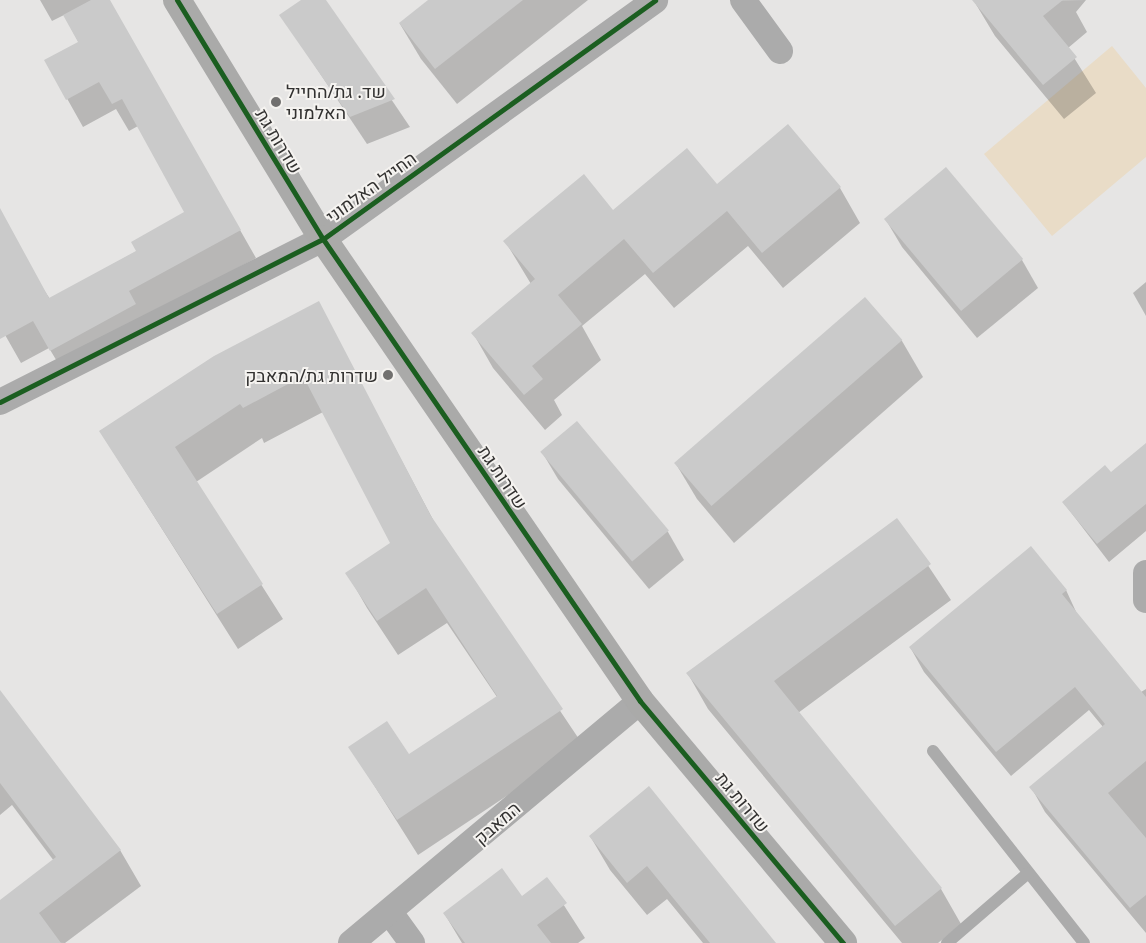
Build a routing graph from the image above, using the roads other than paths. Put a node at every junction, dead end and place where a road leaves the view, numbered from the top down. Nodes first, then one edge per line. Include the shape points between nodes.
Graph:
1 (177, 0) edge
2 (655, 0) edge
3 (743, 0) edge
4 (780, 51) dead end
5 (323, 239) junction
6 (0, 402) edge
7 (1146, 573) edge
8 (1146, 600) edge
9 (640, 700) junction
10 (933, 751) dead end
11 (1028, 873) junction
12 (391, 914) junction
13 (351, 943) edge
14 (412, 943) edge
15 (844, 943) edge
16 (947, 943) edge
17 (1084, 943) edge

1 - 5 street, שדרות גת
2 - 5 street, החייל האלמוני
3 - 4 street
5 - 6 street, החייל האלמוני
5 - 9 street, שדרות גת
7 - 8 street
9 - 12 street, המאבק
9 - 15 street, שדרות גת
10 - 11 lane
11 - 16 lane
11 - 17 lane
12 - 13 street, המאבק
12 - 14 street

